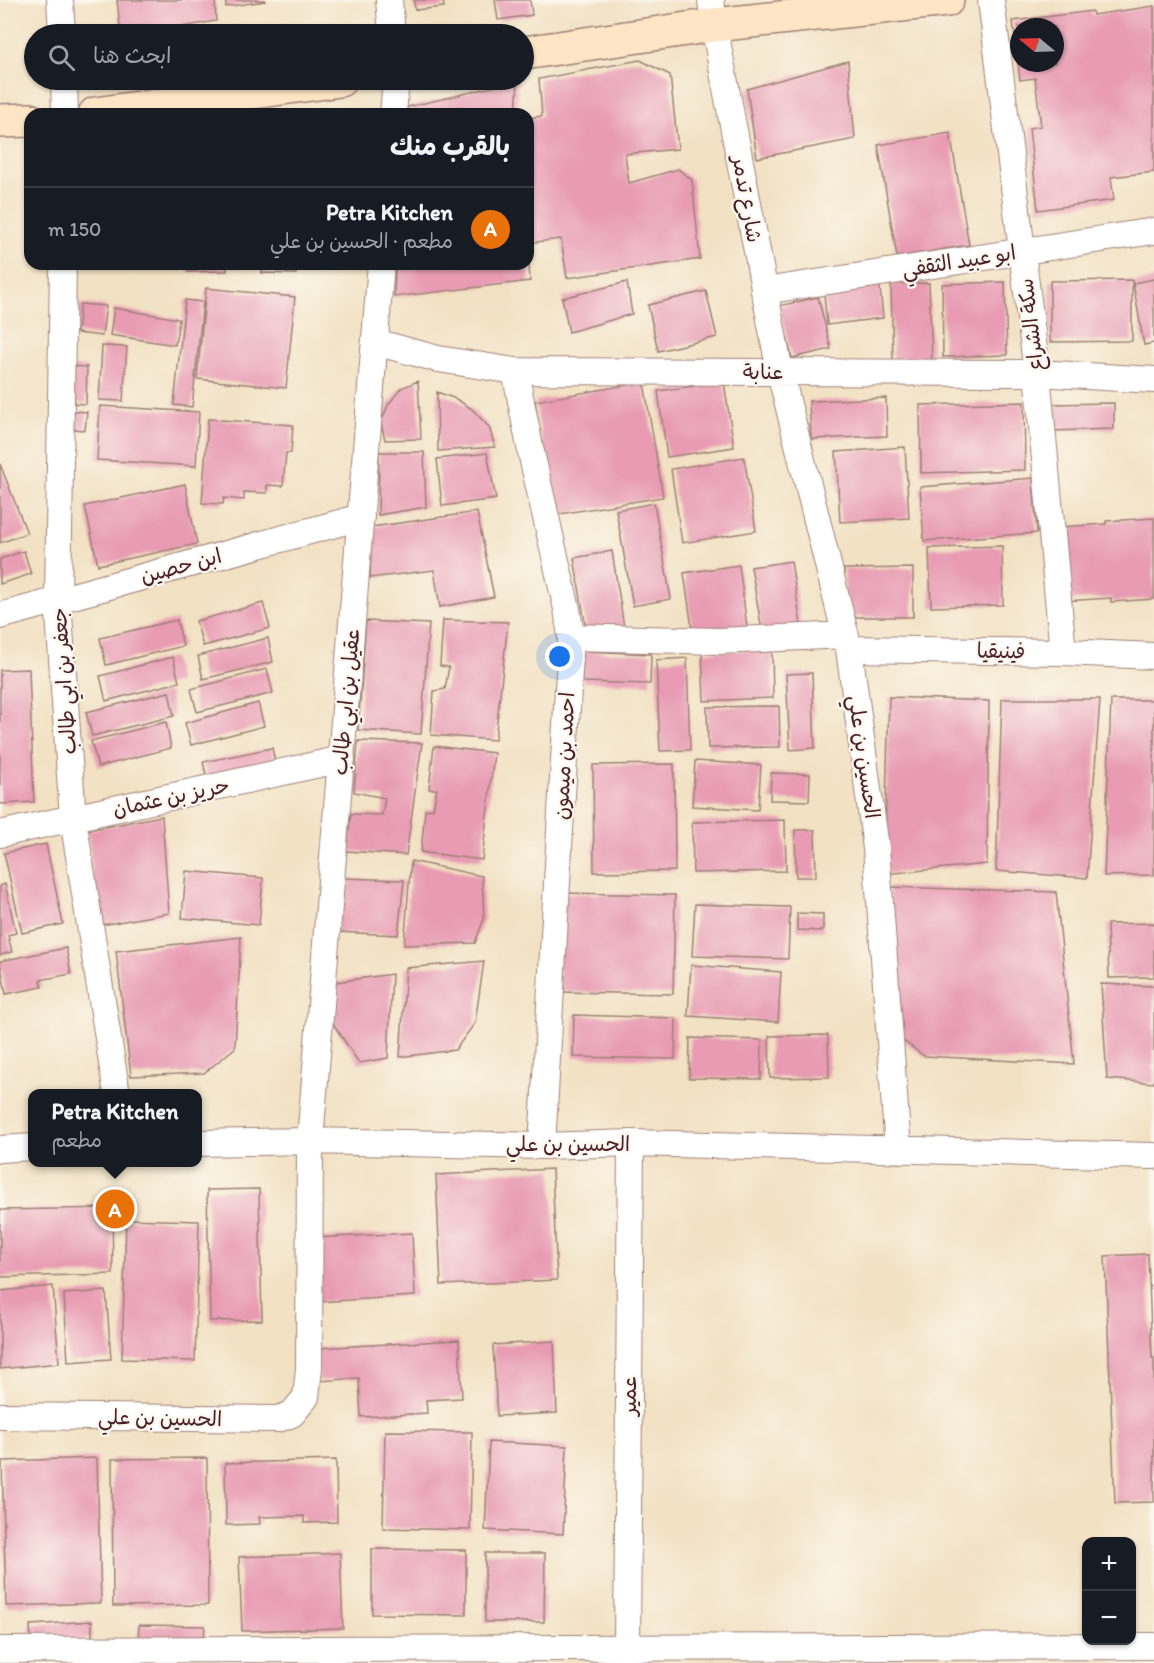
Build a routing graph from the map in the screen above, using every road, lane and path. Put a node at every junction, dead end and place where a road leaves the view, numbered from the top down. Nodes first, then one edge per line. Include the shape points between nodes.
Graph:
1 (60, 0) edge
2 (389, 0) edge
3 (947, 0) edge
4 (991, 0) edge
5 (713, 13) edge
6 (61, 24) edge
7 (392, 24) edge
8 (534, 51) edge
9 (64, 90) edge
10 (268, 90) edge
11 (395, 90) edge
12 (65, 108) edge
13 (138, 108) edge
14 (394, 108) edge
15 (24, 120) edge
16 (0, 121) edge
17 (1154, 231) edge
18 (1023, 251) junction
19 (63, 270) edge
20 (381, 270) edge
21 (764, 291) junction
22 (375, 342) junction
23 (515, 371) junction
24 (780, 372) junction
25 (1037, 373) junction
26 (1154, 380) edge
27 (361, 517) junction
28 (58, 600) junction
29 (0, 616) edge
30 (571, 637) junction
31 (847, 642) junction
32 (1064, 652) junction
33 (1154, 656) edge
34 (342, 759) junction
35 (73, 819) junction
36 (0, 834) edge
37 (116, 1089) edge
38 (310, 1141) junction
39 (202, 1143) edge
40 (631, 1143) junction
41 (542, 1146) junction
42 (28, 1147) edge
43 (0, 1149) edge
44 (898, 1150) junction
45 (1154, 1156) edge
46 (0, 1416) edge
47 (1154, 1646) edge
48 (627, 1648) junction
49 (0, 1650) edge
50 (383, 1656) edge

1 - 6 street
2 - 7 street
3 - 5 street
4 - 18 street, سكة الشراع
5 - 8 street
5 - 21 street, شارع تدمر
9 - 12 street
10 - 13 street
11 - 14 street
15 - 16 street
17 - 18 street, ابو عبيد الثقفي
18 - 21 street, ابو عبيد الثقفي
18 - 25 street, سكة الشراع
19 - 28 street, جعفر بن ابي طالب
20 - 22 street, عقيل بن ابي طالب
21 - 24 street, شارع تدمر
22 - 23 street, عنابة via 438,359
22 - 27 street, عقيل بن ابي طالب
23 - 24 street, عنابة
23 - 30 street, احمد بن ميمون
24 - 25 street, عنابة
24 - 31 street, الحسين بن علي
25 - 26 street, عنابة
25 - 32 street, سكة الشراع
27 - 28 street, ابن حصين
27 - 34 street, عقيل بن ابي طالب
28 - 29 street, ابن حصين
28 - 35 street, جعفر بن ابي طالب
30 - 31 street, فينيقيا
30 - 41 street, احمد بن ميمون
31 - 32 street, فينيقيا
31 - 44 street, الحسين بن علي via 876,848
32 - 33 street, فينيقيا
34 - 35 street, حريز بن عثمان
34 - 38 street, عقيل بن ابي طالب
35 - 36 street, حريز بن عثمان
35 - 37 street, جعفر بن ابي طالب
38 - 39 street, الحسين بن علي
38 - 41 street, الحسين بن علي
38 - 46 street, الحسين بن علي via 309,1368 306,1397 292,1414 278,1419
40 - 41 street, الحسين بن علي
40 - 44 street, الحسين بن علي
40 - 48 street, عمير
42 - 43 street
44 - 45 street, الحسين بن علي
47 - 48 street
48 - 50 street
49 - 50 street

